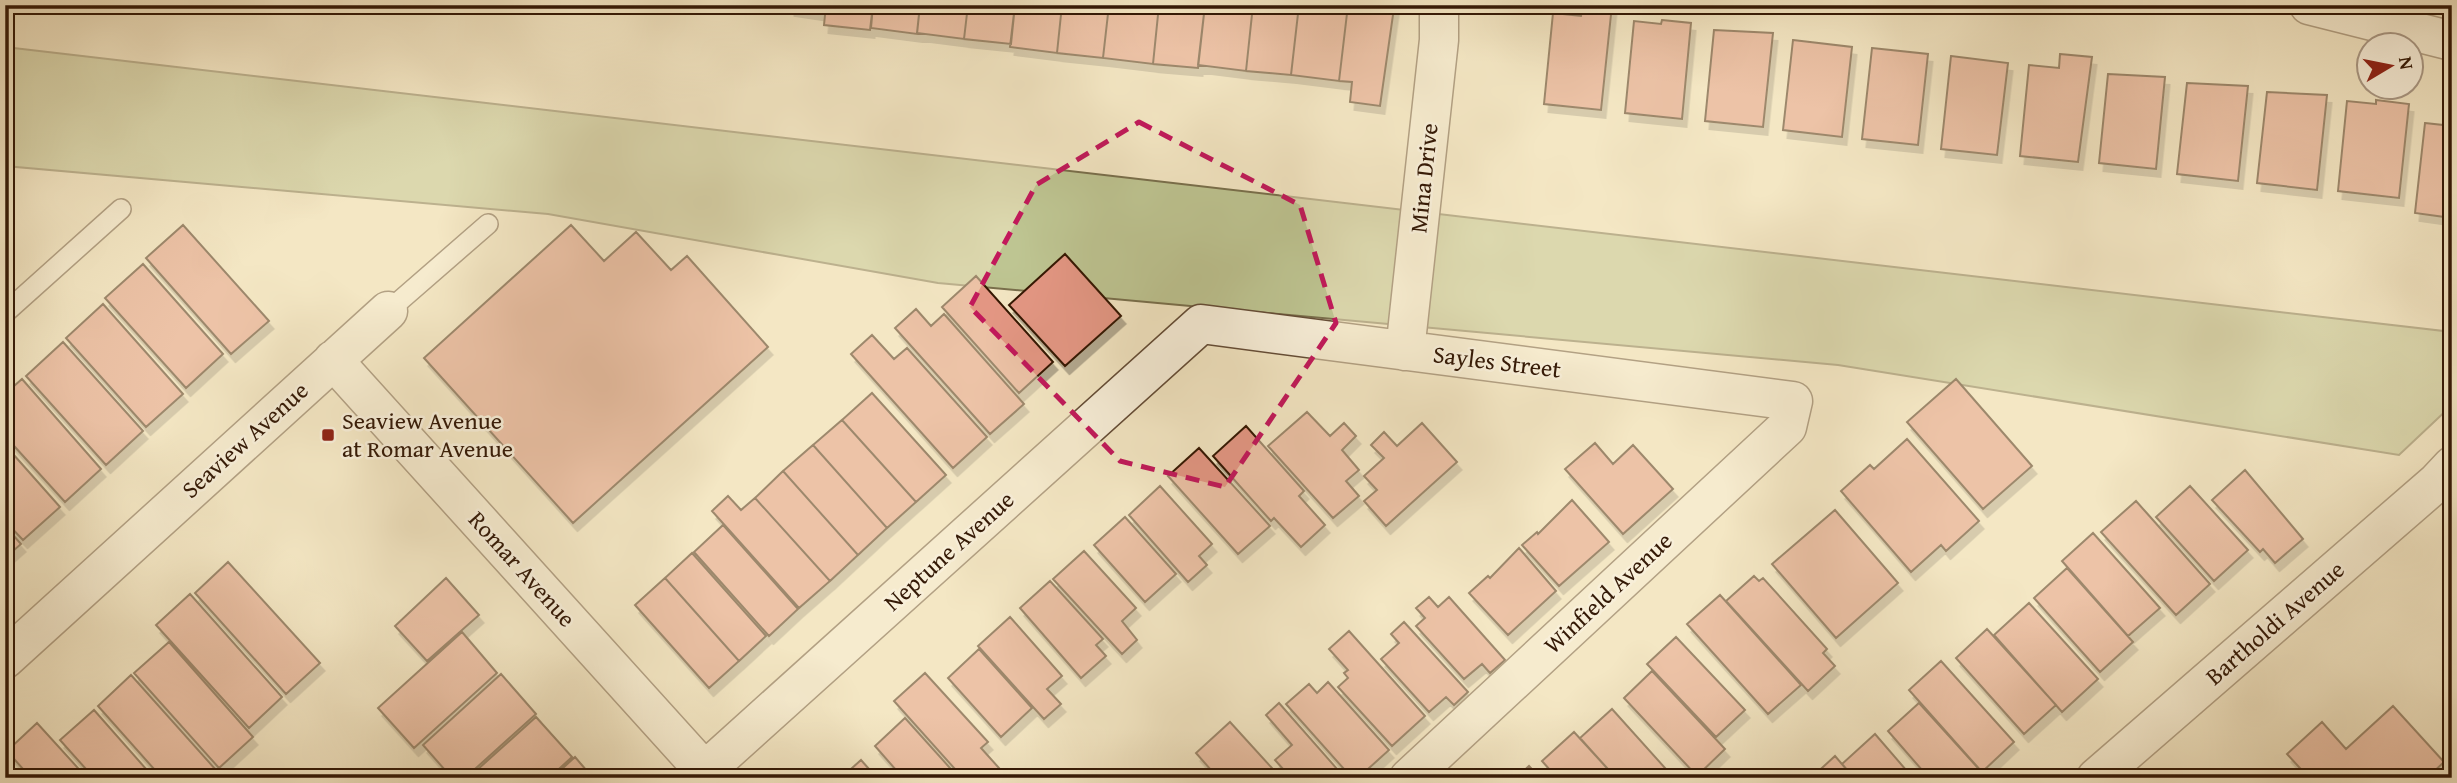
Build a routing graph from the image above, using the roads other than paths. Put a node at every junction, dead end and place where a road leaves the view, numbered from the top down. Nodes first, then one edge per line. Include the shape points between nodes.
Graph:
1 (1439, 5) edge
2 (2309, 5) edge
3 (2452, 41) edge
4 (121, 209) dead end
5 (488, 224) dead end
6 (388, 311) joint
7 (5, 313) edge
8 (1201, 324) joint
9 (1405, 351) junction
10 (332, 360) junction
11 (1793, 401) joint
12 (2452, 466) edge
13 (5, 659) edge
14 (704, 775) edge
15 (1409, 778) edge
16 (2096, 778) edge

1 - 9 street, Mina Drive
2 - 3 street
4 - 7 lane
5 - 6 lane, Seaview Avenue
6 - 10 street, Seaview Avenue
8 - 9 street, Sayles Street
8 - 14 street, Neptune Avenue
9 - 11 street, Sayles Street
10 - 13 street, Seaview Avenue
10 - 14 street, Romar Avenue
11 - 15 street, Winfield Avenue via 1787,427
12 - 16 street, Bartholdi Avenue

